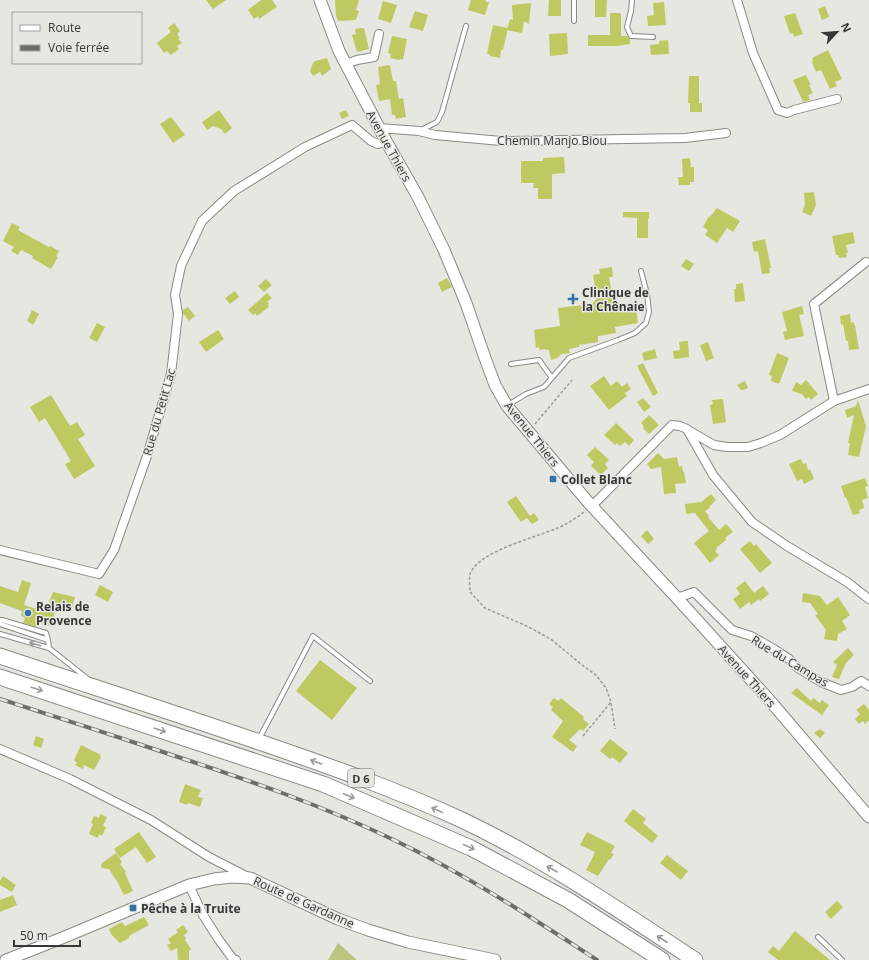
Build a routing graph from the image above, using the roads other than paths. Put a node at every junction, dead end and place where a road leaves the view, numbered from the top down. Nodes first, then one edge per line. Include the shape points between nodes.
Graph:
1 (320, 0) edge
2 (574, 0) edge
3 (632, 0) edge
4 (737, 0) edge
5 (574, 21) dead end
6 (466, 26) dead end
7 (380, 34) dead end
8 (653, 37) dead end
9 (346, 64) junction
10 (837, 98) dead end
11 (379, 128) junction
12 (418, 131) junction
13 (726, 133) dead end
14 (386, 141) junction
15 (866, 262) dead end
16 (641, 271) dead end
17 (511, 364) dead end
18 (552, 378) junction
19 (869, 389) edge
20 (834, 401) junction
21 (508, 406) junction
22 (687, 429) junction
23 (592, 506) junction
24 (0, 550) edge
25 (677, 598) junction
26 (869, 598) edge
27 (0, 620) edge
28 (0, 624) edge
29 (0, 634) edge
30 (48, 640) junction
31 (49, 648) junction
32 (0, 656) edge
33 (0, 677) edge
34 (370, 681) dead end
35 (869, 686) edge
36 (101, 689) junction
37 (258, 741) junction
38 (0, 749) edge
39 (869, 817) edge
40 (250, 878) junction
41 (189, 885) junction
42 (818, 937) dead end
43 (6, 960) edge
44 (236, 960) edge
45 (495, 960) edge
46 (662, 960) edge
47 (695, 960) edge
48 (842, 960) edge

1 - 9 main road, Avenue Thiers
2 - 5 lane
3 - 8 lane via 627,27 631,36
4 - 10 street via 753,53 778,110 787,113
6 - 12 lane via 442,112 437,122
7 - 9 street via 374,57
9 - 11 main road, Avenue Thiers
11 - 12 street, Chemin Manjo Biou
11 - 14 main road, Avenue Thiers
12 - 13 street, Chemin Manjo Biou via 501,141 685,138
14 - 21 main road, Avenue Thiers via 444,250 495,384
14 - 24 street, Rue du Petit Lac via 378,144 371,141 352,125 305,147 234,191 202,221 181,266 175,295 178,314 171,374 147,456 114,550 99,574
15 - 20 street via 814,304
16 - 18 lane via 649,312 646,323 635,333 569,358
17 - 18 lane via 539,360
18 - 21 lane via 544,387 526,394
19 - 20 street
20 - 22 street via 780,435 748,447 714,445
21 - 23 main road, Avenue Thiers
22 - 23 street via 672,426
22 - 26 street via 714,475 752,522
23 - 25 main road, Avenue Thiers
25 - 35 street, Rue du Campas via 694,592 732,630 751,636 774,649 821,682 841,690 861,681
25 - 39 main road, Avenue Thiers via 772,703
27 - 30 lane via 46,633
28 - 30 lane
31 -> 29 lane
30 - 31 lane
31 - 36 lane
32 - 36 highway, D 6
33 -> 46 highway, D 6 via 337,790 471,848 568,900
34 - 37 lane via 313,636
36 - 37 highway, D 6
47 -> 37 highway, D 6 via 580,885 462,820 346,772
38 - 40 street via 70,779 151,820 209,857
40 - 41 main road, Route de Gardanne via 214,879
40 - 45 main road, Route de Gardanne via 338,919 368,930 408,942
41 - 43 main road, Route de Gardanne
41 - 44 street via 203,915
42 - 48 lane

